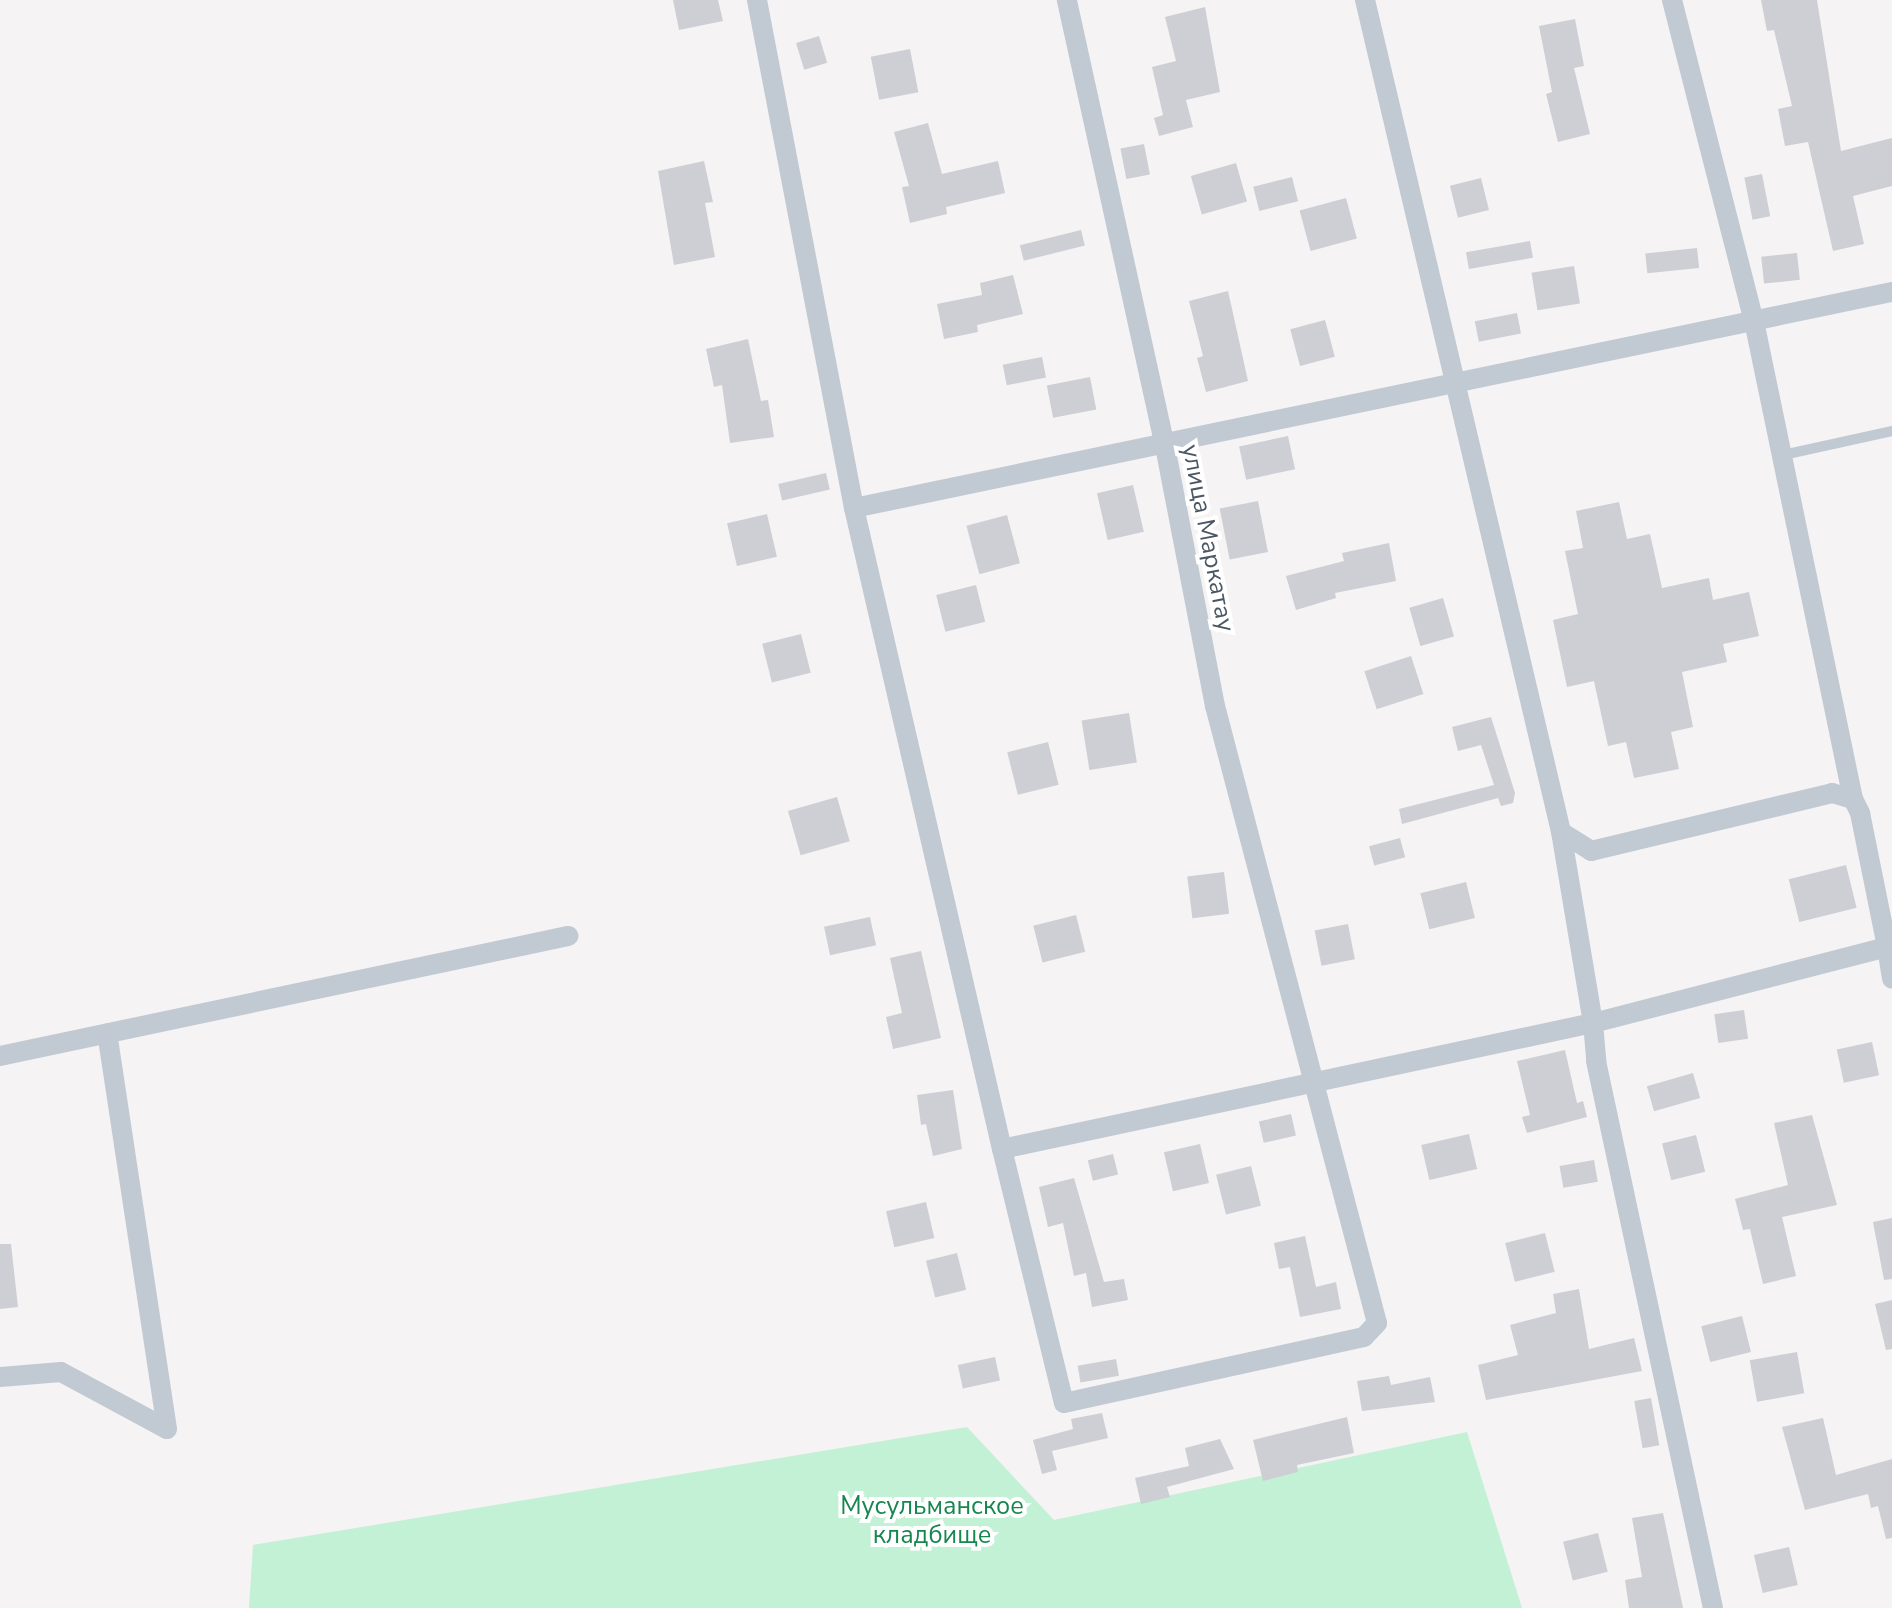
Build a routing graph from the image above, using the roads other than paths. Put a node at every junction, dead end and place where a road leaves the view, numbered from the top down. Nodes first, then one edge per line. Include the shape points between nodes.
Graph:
1 (757, 0) edge
2 (1068, 0) edge
3 (1365, 0) edge
4 (1672, 0) edge
5 (1892, 292) edge
6 (1754, 321) junction
7 (1454, 380) junction
8 (1892, 431) edge
9 (1164, 442) junction
10 (1782, 456) junction
11 (854, 508) junction
12 (1853, 799) junction
13 (1562, 832) junction
14 (568, 936) dead end
15 (1890, 946) edge
16 (1892, 979) edge
17 (1593, 1023) junction
18 (107, 1034) junction
19 (0, 1056) edge
20 (1314, 1082) junction
21 (1002, 1150) junction
22 (0, 1377) edge
23 (1713, 1608) edge

1 - 11 street
2 - 9 street, улица Маркатау
3 - 7 street
4 - 6 street
5 - 6 street
6 - 7 street
6 - 10 street
7 - 9 street
7 - 13 street
8 - 10 lane
9 - 11 street
9 - 20 street, улица Маркатау via 1216,706
10 - 12 street
11 - 21 street
12 - 13 street via 1832,793 1591,851
12 - 15 street
13 - 17 street
14 - 18 street
15 - 16 street
15 - 17 street
17 - 20 street
17 - 23 street
18 - 19 street
18 - 22 street via 167,1429 61,1372
20 - 21 street
20 - 21 street, улица Маркатау via 1376,1323 1364,1337 1064,1403

